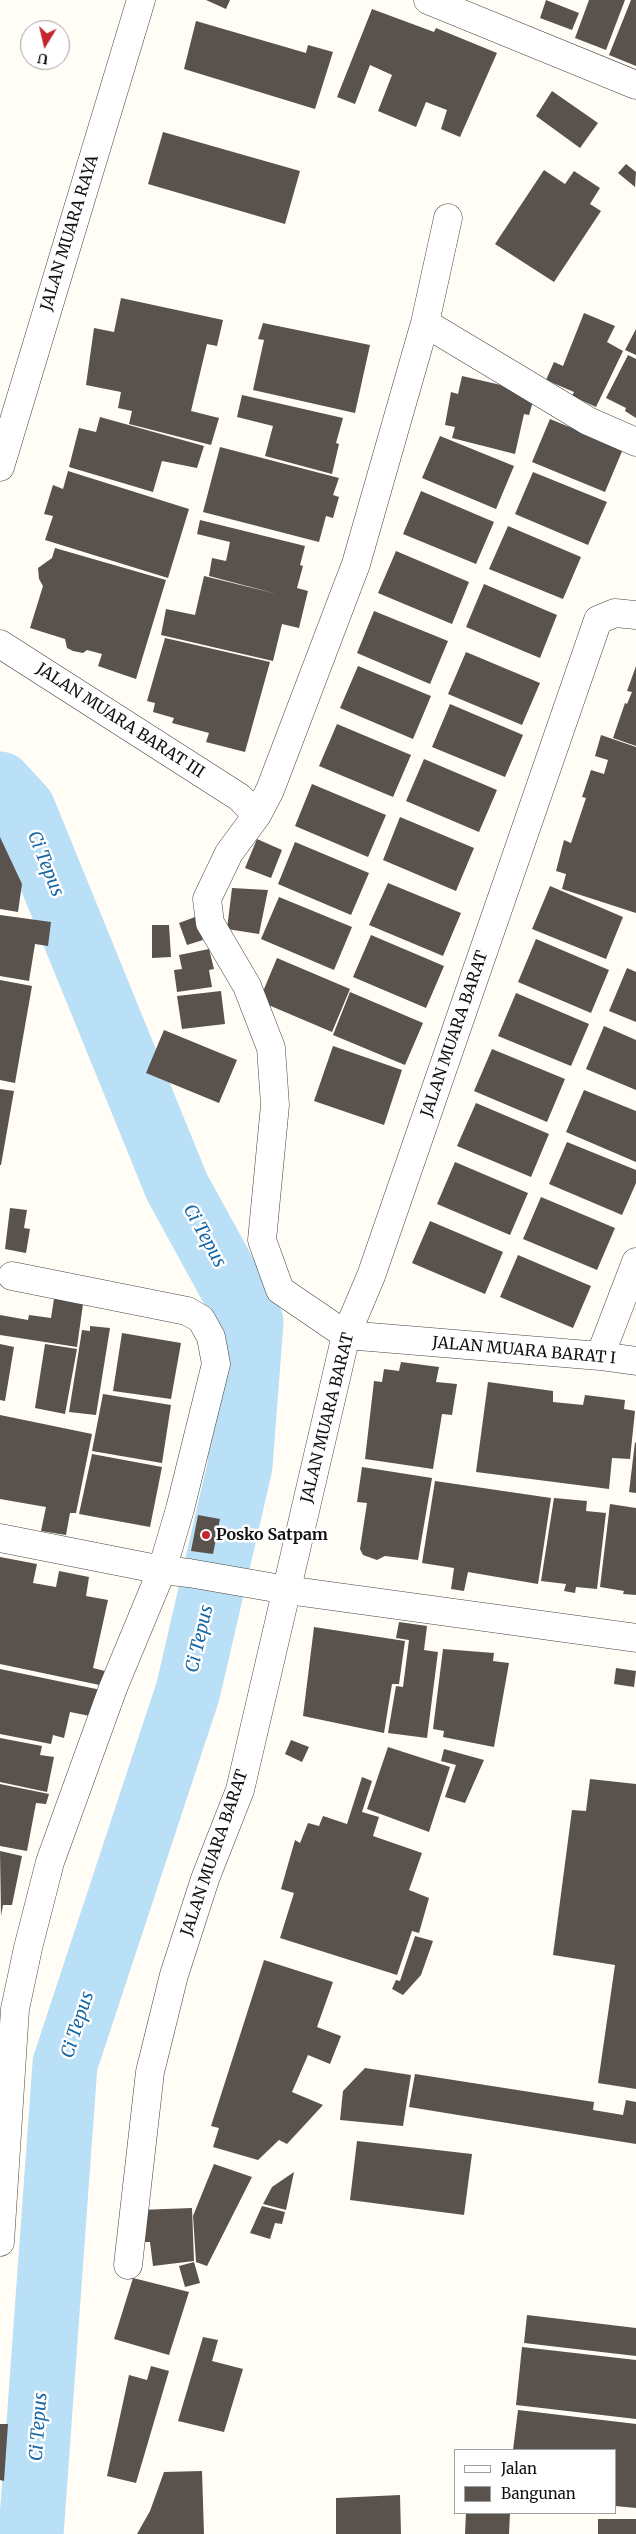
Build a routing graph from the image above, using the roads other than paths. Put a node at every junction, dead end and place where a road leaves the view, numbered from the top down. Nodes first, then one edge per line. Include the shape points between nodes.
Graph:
1 (141, 0) edge
2 (428, 0) edge
3 (636, 85) edge
4 (448, 218) dead end
5 (425, 323) junction
6 (636, 442) edge
7 (0, 467) edge
8 (636, 615) edge
9 (0, 644) edge
10 (248, 806) junction
11 (636, 1262) edge
12 (12, 1276) dead end
13 (346, 1336) junction
14 (600, 1356) junction
15 (636, 1361) edge
16 (0, 1538) edge
17 (162, 1570) junction
18 (287, 1590) junction
19 (636, 1638) edge
20 (0, 2242) edge
21 (128, 2265) dead end

1 - 7 street, JALAN MUARA RAYA
2 - 3 street
4 - 5 street
5 - 6 street via 588,421
5 - 10 street via 356,564 270,790
8 - 13 street, JALAN MUARA BARAT via 615,612 598,620 371,1276
9 - 10 street, JALAN MUARA BARAT III
10 - 13 street via 207,899 210,923 248,986 271,1048 275,1105 262,1240 280,1290
11 - 14 street
12 - 17 street via 187,1311 201,1319 211,1336 216,1364
13 - 14 street, JALAN MUARA BARAT I
13 - 18 street, JALAN MUARA BARAT
14 - 15 street, JALAN MUARA BARAT I
16 - 17 street
17 - 18 street
17 - 20 street via 113,1688 50,1862 28,1948 15,2008
18 - 19 street
18 - 21 street, JALAN MUARA BARAT via 240,1790 174,1975 150,2072

